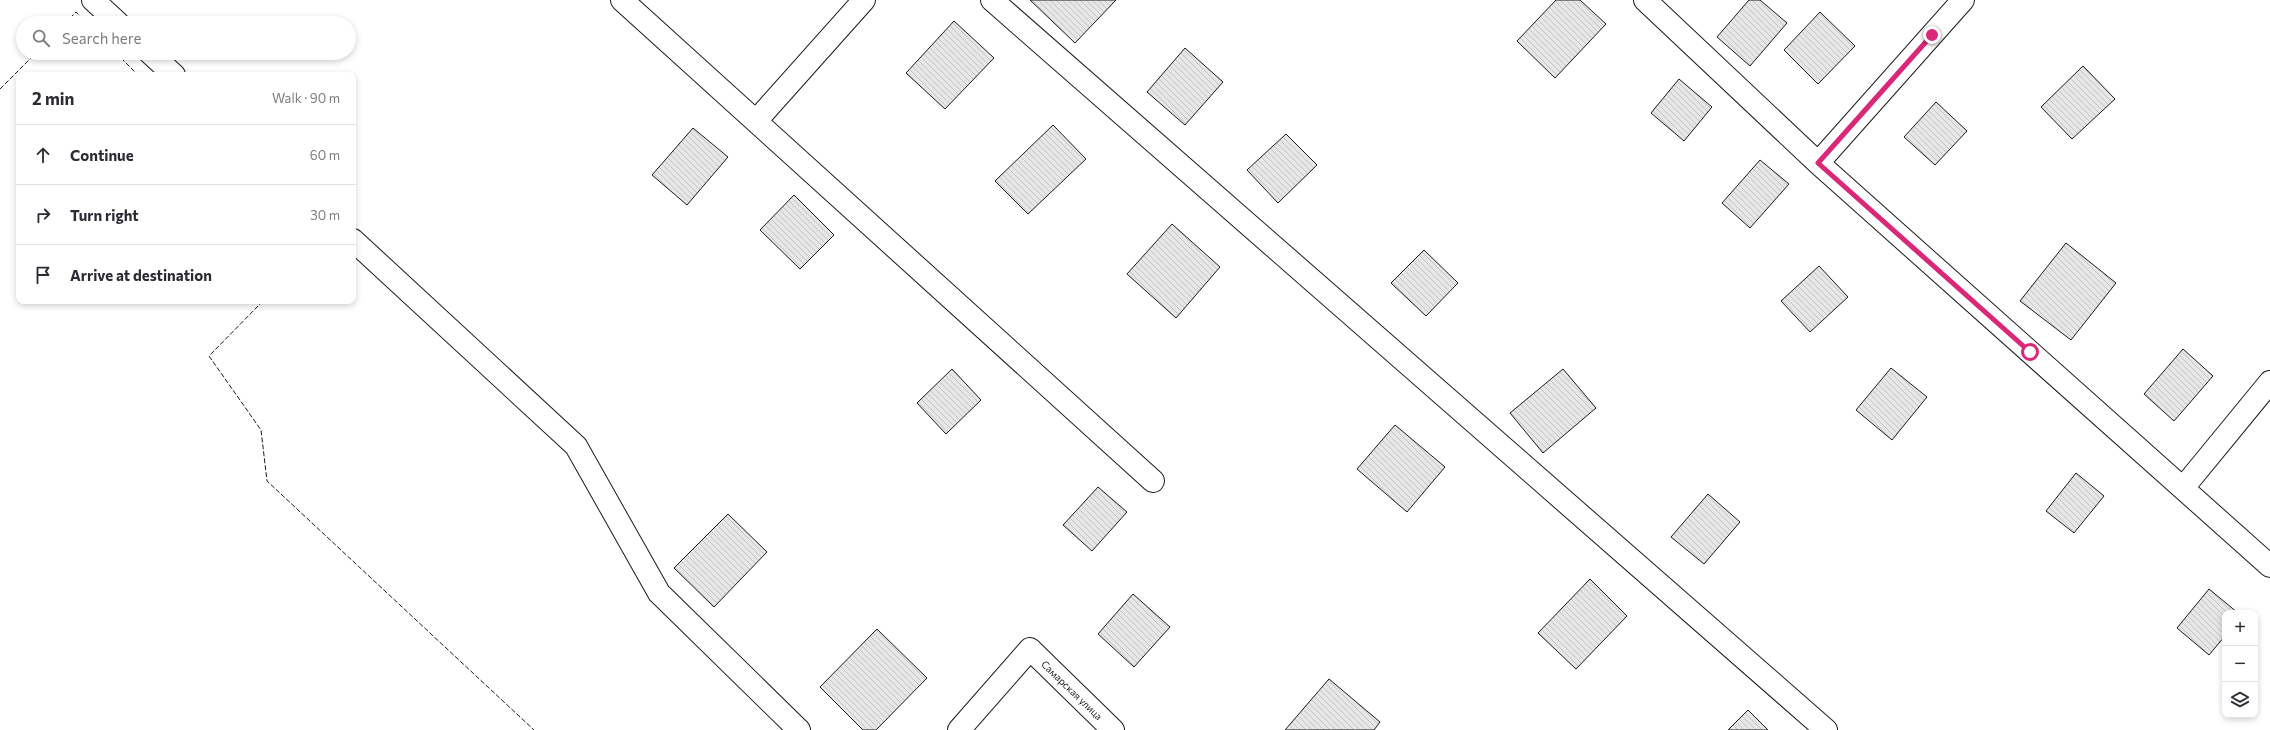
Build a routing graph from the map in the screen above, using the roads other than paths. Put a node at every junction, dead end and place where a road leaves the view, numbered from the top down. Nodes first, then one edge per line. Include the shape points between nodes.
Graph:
1 (93, 0) edge
2 (622, 0) edge
3 (864, 0) edge
4 (992, 0) edge
5 (1645, 0) edge
6 (1963, 0) edge
7 (110, 16) edge
8 (158, 60) edge
9 (171, 72) edge
10 (756, 122) junction
11 (1818, 163) junction
12 (356, 243) edge
13 (2270, 382) edge
14 (1153, 481) dead end
15 (2183, 488) junction
16 (2270, 566) edge
17 (798, 730) edge
18 (959, 730) edge
19 (1114, 730) edge
20 (1826, 730) edge

1 - 7 street
2 - 10 street
3 - 10 street
4 - 20 street
5 - 11 street
6 - 11 street
8 - 9 street
10 - 14 street
11 - 15 street
12 - 17 street via 576,446 660,594
13 - 15 street
15 - 16 street
18 - 19 street, Самарская улица via 1030,649

